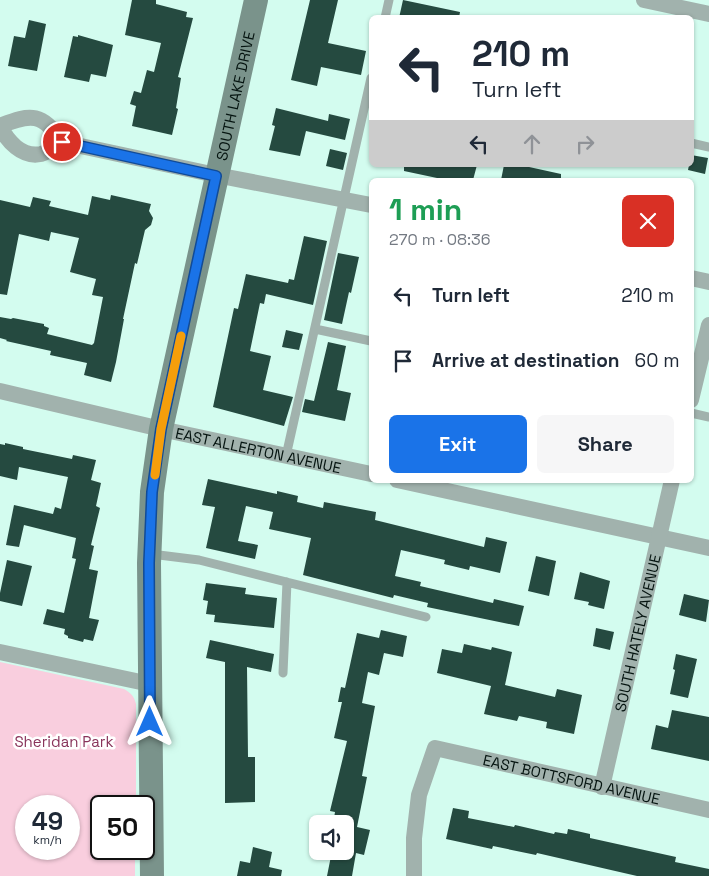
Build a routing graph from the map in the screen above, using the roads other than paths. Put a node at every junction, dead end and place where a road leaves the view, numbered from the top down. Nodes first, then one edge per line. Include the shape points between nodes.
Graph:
1 (256, 0) edge
2 (389, 0) edge
3 (644, 0) edge
4 (709, 14) edge
5 (386, 15) edge
6 (369, 87) edge
7 (0, 126) edge
8 (62, 142) junction
9 (694, 144) edge
10 (709, 146) edge
11 (216, 176) junction
12 (344, 199) junction
13 (369, 205) edge
14 (694, 279) edge
15 (709, 282) edge
16 (709, 325) edge
17 (315, 329) junction
18 (369, 342) edge
19 (694, 388) edge
20 (0, 391) edge
21 (694, 414) edge
22 (709, 417) edge
23 (161, 429) junction
24 (286, 456) junction
25 (369, 474) edge
26 (411, 483) edge
27 (671, 483) edge
28 (659, 537) junction
29 (709, 548) edge
30 (149, 554) junction
31 (287, 582) junction
32 (426, 617) dead end
33 (0, 652) edge
34 (284, 673) dead end
35 (150, 684) junction
36 (602, 787) junction
37 (709, 810) edge
38 (152, 876) edge
39 (414, 876) edge

1 - 11 main road, SOUTH LAKE DRIVE
2 - 5 lane
3 - 4 street
6 - 12 lane
7 - 8 street via 25,118 40,119 53,128
7 - 8 street via 6,138 27,154 40,155
8 - 11 street
9 - 10 lane
11 - 12 street
11 - 23 main road, SOUTH LAKE DRIVE
12 - 13 street
12 - 17 lane
14 - 15 street
16 - 19 street
17 - 18 lane
17 - 24 lane
20 - 23 street, EAST ALLERTON AVENUE
21 - 22 lane
23 - 24 street, EAST ALLERTON AVENUE
23 - 30 main road, SOUTH LAKE DRIVE via 152,492
24 - 25 street, EAST ALLERTON AVENUE
26 - 28 street
27 - 28 street, SOUTH HATELY AVENUE
28 - 29 street
28 - 36 street, SOUTH HATELY AVENUE
30 - 31 lane via 199,560
30 - 35 main road, SOUTH LAKE DRIVE
31 - 32 lane
31 - 34 lane
33 - 35 street
35 - 38 main road, SOUTH LAKE DRIVE
36 - 37 street, EAST BOTTSFORD AVENUE
36 - 39 street, EAST BOTTSFORD AVENUE via 435,748 419,795

